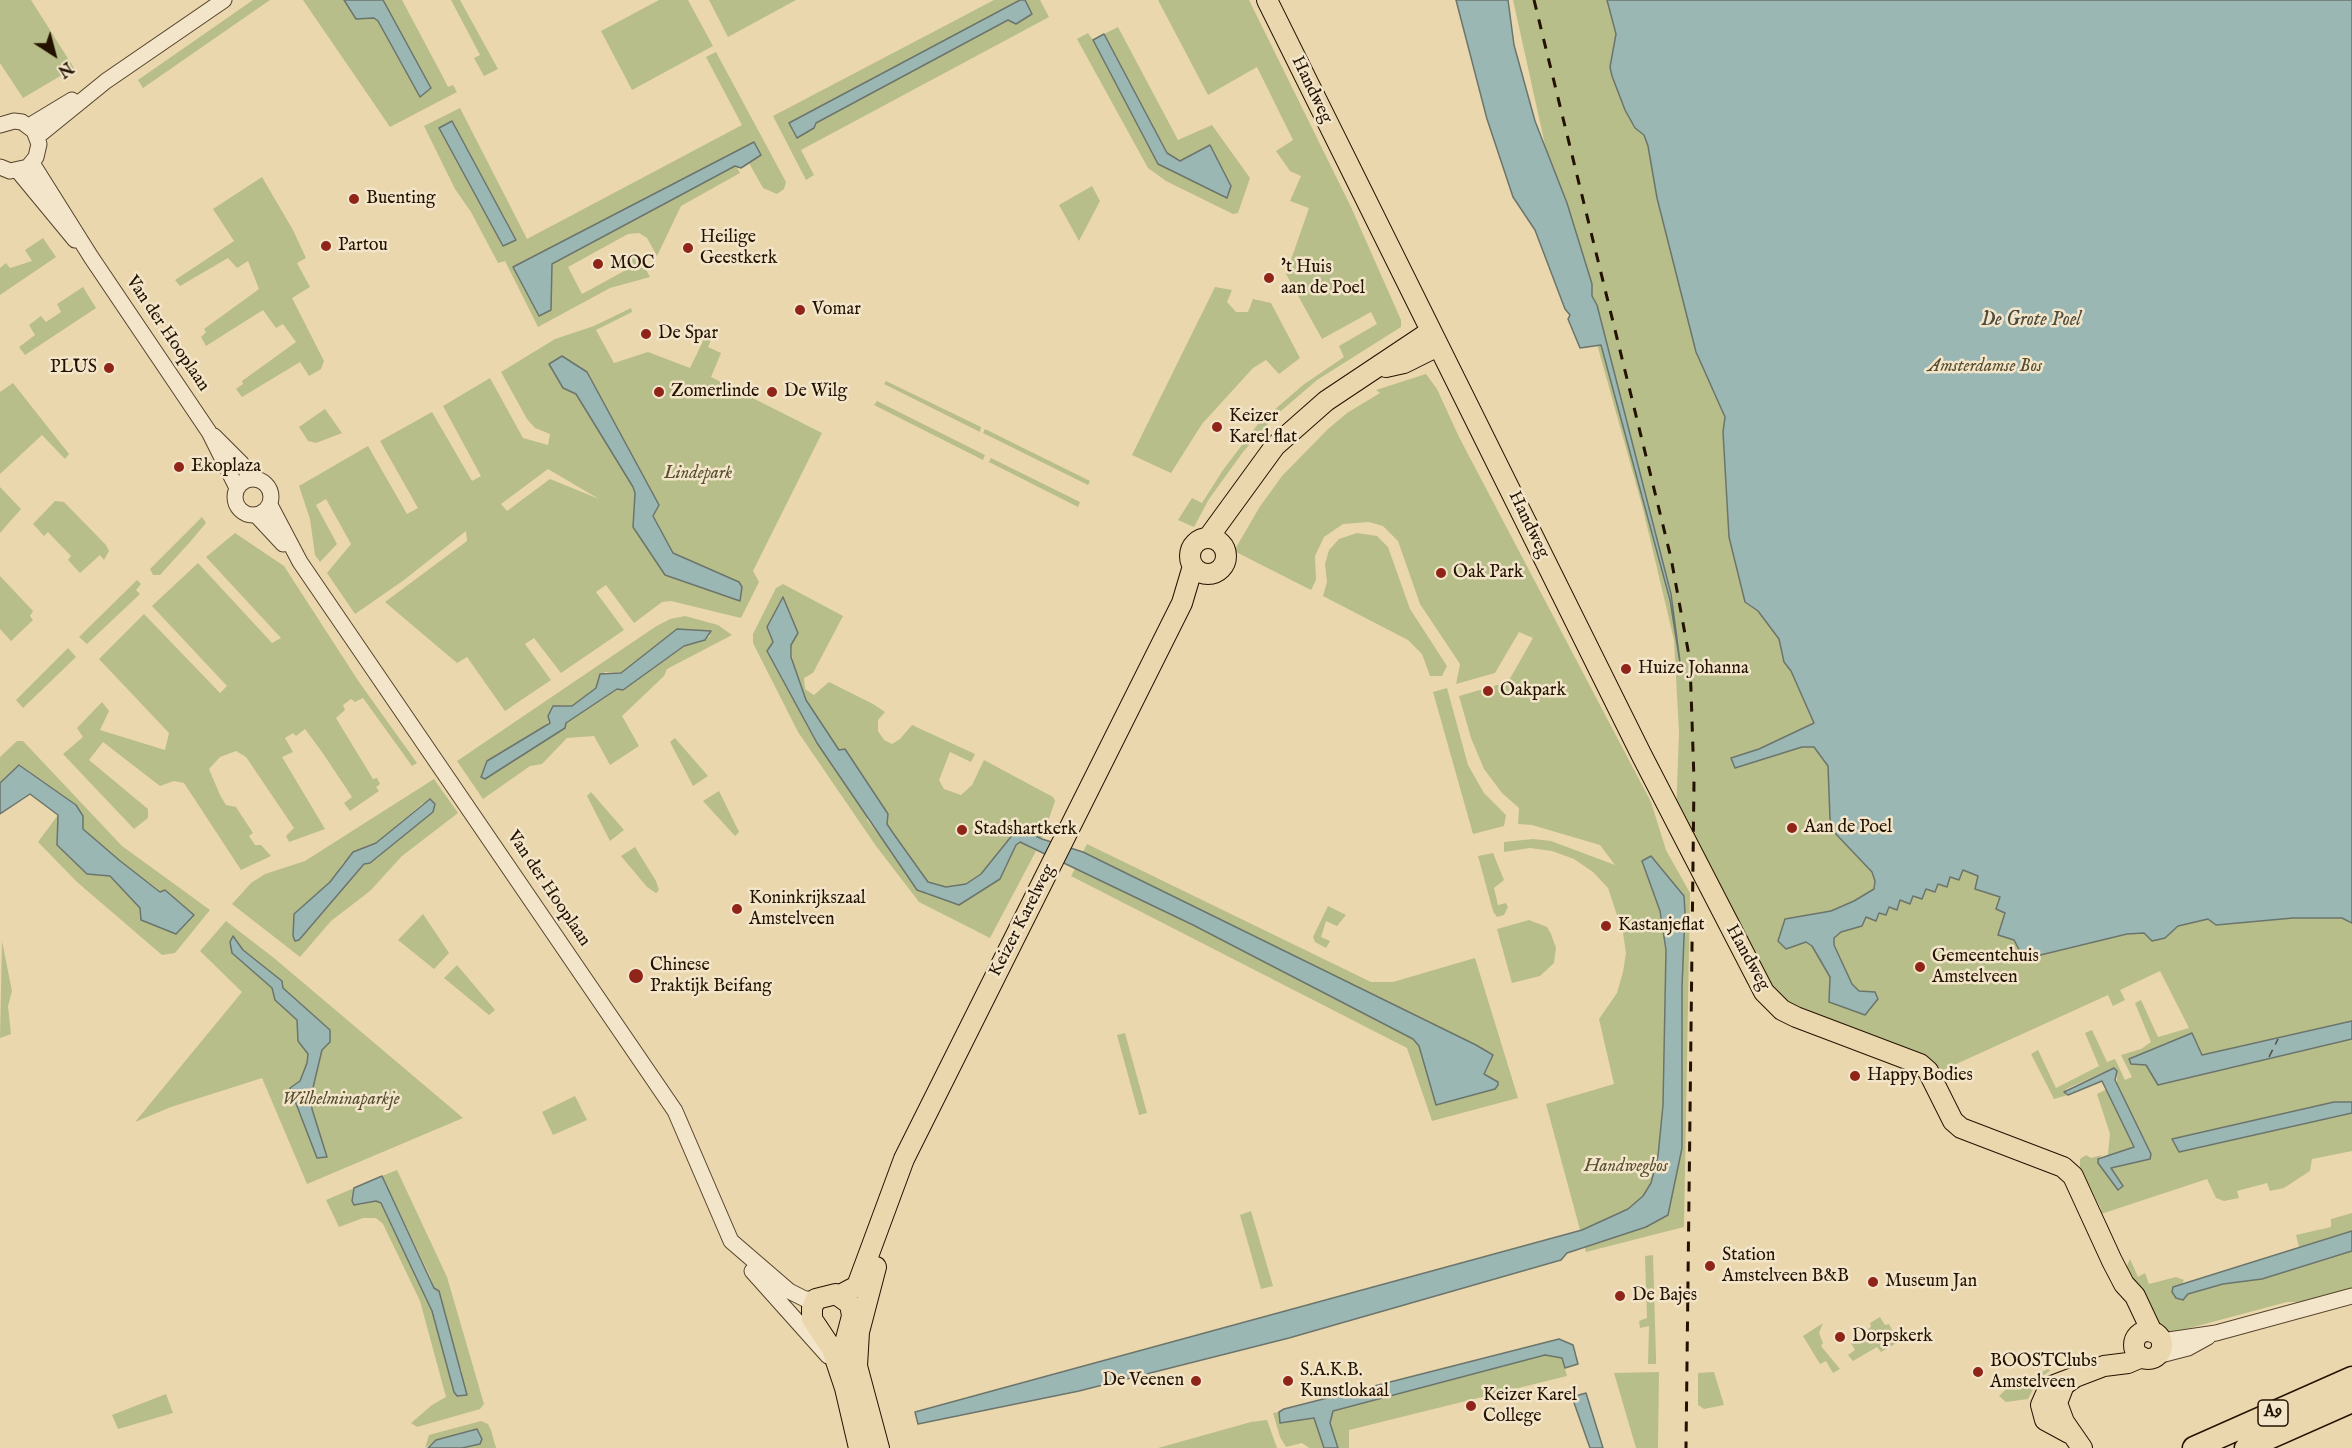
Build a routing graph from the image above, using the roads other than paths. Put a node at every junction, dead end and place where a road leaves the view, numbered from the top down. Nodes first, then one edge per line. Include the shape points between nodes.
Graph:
1 (224, 0) edge
2 (1267, 0) edge
3 (2, 120) edge
4 (33, 132) junction
5 (32, 163) junction
6 (0, 167) edge
7 (18, 171) junction
8 (92, 257) junction
9 (1435, 338) junction
10 (209, 432) junction
11 (252, 478) junction
12 (237, 488) junction
13 (270, 505) junction
14 (256, 515) junction
15 (1215, 541) junction
16 (300, 562) junction
17 (1200, 569) junction
18 (885, 1210) junction
19 (740, 1251) junction
20 (840, 1295) junction
21 (2352, 1296) edge
22 (816, 1299) junction
23 (2148, 1344) junction
24 (836, 1363) junction
25 (857, 1366) junction
26 (2352, 1378) edge
27 (2352, 1401) edge
28 (2075, 1440) edge
29 (859, 1448) edge
30 (879, 1448) edge
31 (2194, 1448) edge
32 (2246, 1448) edge

1 - 4 street
2 - 9 main road, Handweg
3 - 4 street via 22,122
4 - 5 street via 38,151
5 - 7 street
5 - 8 street, Van der Hooplaan
6 - 7 street
7 - 8 street, Van der Hooplaan
8 - 10 street, Van der Hooplaan
9 - 15 main road via 1404,363 1376,369 1326,401 1275,446 1252,474 1231,510 1230,521
9 - 23 main road, Handweg via 1764,992 1789,1014 1920,1064 1961,1128 2063,1167 2073,1176 2124,1284 2135,1296
10 - 11 street, Van der Hooplaan
10 - 12 street, Van der Hooplaan
11 - 12 street
11 - 13 street via 268,486
12 - 14 street via 235,500 239,509
13 - 14 street
13 - 16 street, Van der Hooplaan
14 - 16 street, Van der Hooplaan
15 - 17 main road via 1199,540 1193,546 1190,555
15 - 17 main road via 1225,551 1224,563 1218,570
16 - 19 street, Van der Hooplaan via 670,1104 723,1224
17 - 18 main road, Keizer Karelweg via 927,1111
18 - 20 main road, Keizer Karelweg via 857,1287
18 - 25 main road, Keizer Karelweg via 881,1248 859,1332
19 - 22 street, Van der Hooplaan via 789,1291
19 - 24 street, Van der Hooplaan via 744,1263
20 - 22 main road
20 - 25 main road via 853,1312 846,1339
21 - 23 street via 2216,1333
22 - 24 main road via 812,1318 832,1349
23 - 28 main road via 2128,1363 2104,1366 2049,1387 2045,1420
24 - 29 main road
25 - 30 main road, Keizer Karelweg
26 - 31 highway, A9
27 - 32 highway, A9

